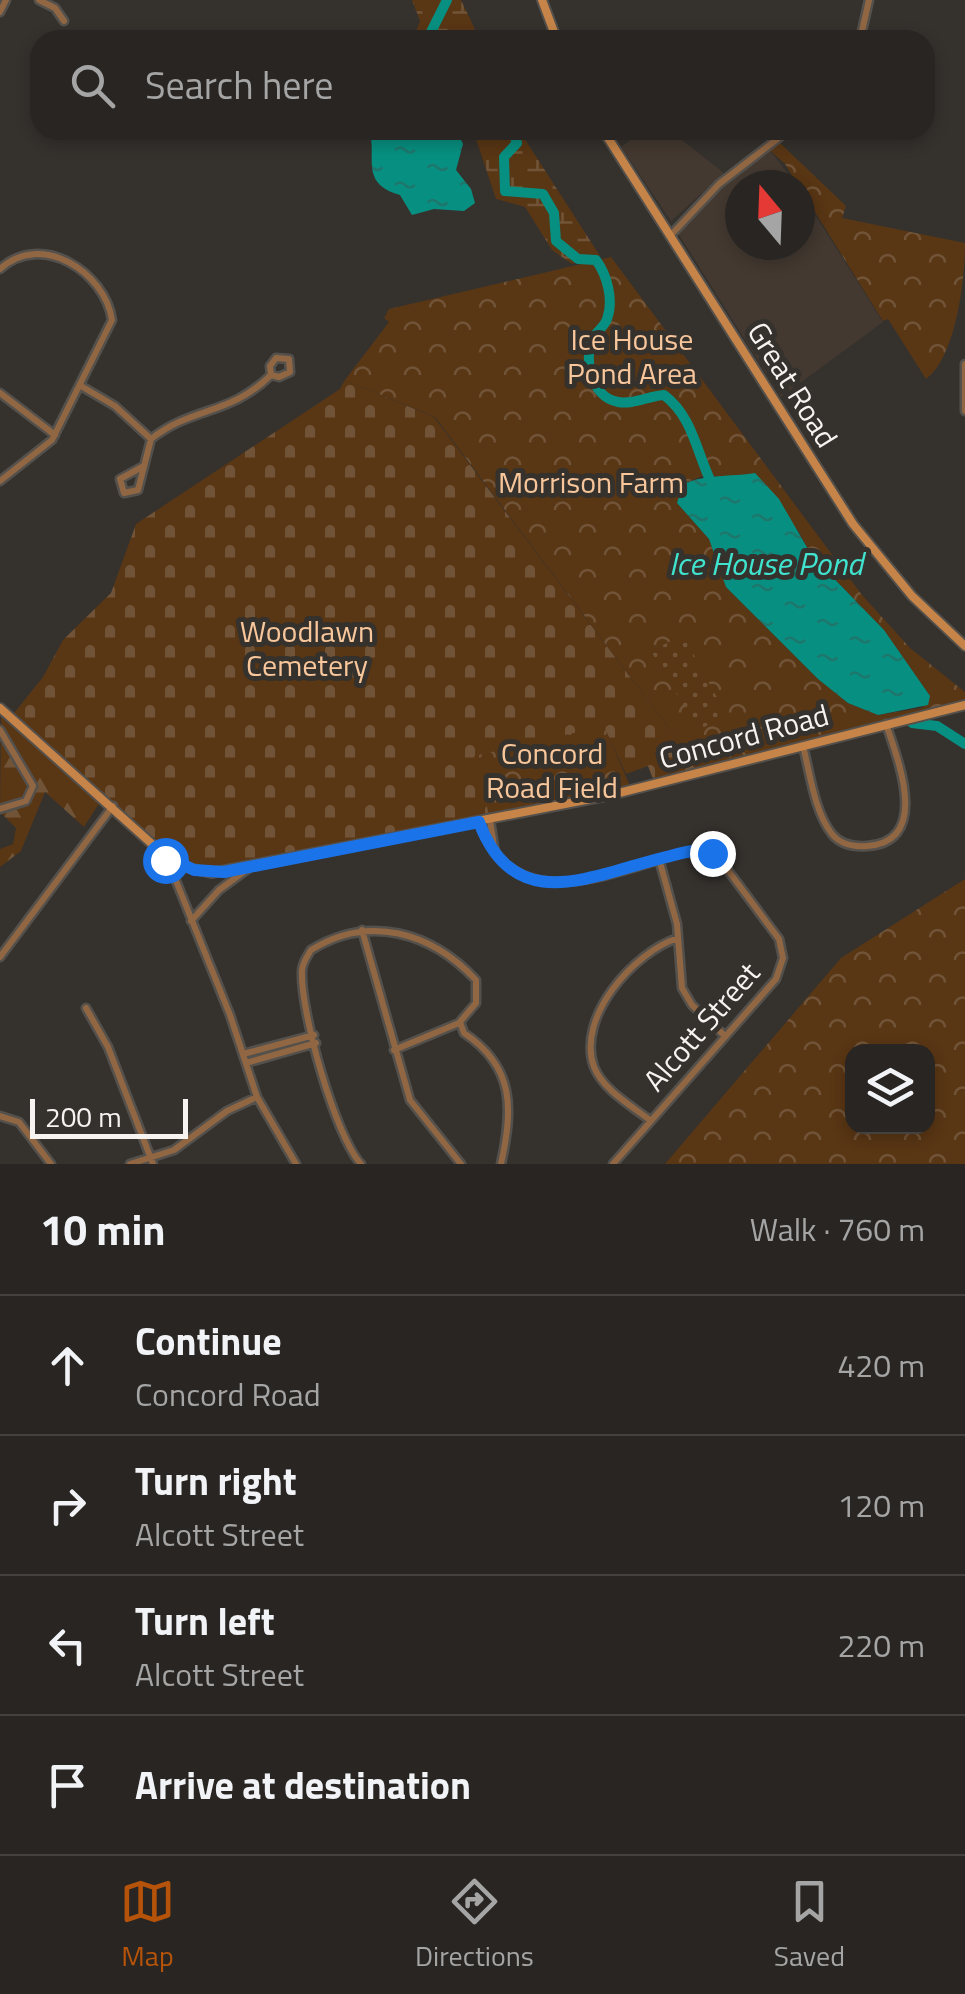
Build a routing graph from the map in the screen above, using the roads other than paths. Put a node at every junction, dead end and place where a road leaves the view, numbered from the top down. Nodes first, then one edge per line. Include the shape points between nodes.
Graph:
1 (6, 0) edge
2 (39, 0) edge
3 (542, 0) edge
4 (868, 0) edge
5 (0, 12) edge
6 (64, 21) dead end
7 (552, 30) edge
8 (862, 30) edge
9 (609, 140) edge
10 (777, 140) edge
11 (670, 236) junction
12 (0, 269) edge
13 (965, 364) edge
14 (271, 375) dead end
15 (81, 386) junction
16 (0, 394) edge
17 (965, 411) edge
18 (55, 435) junction
19 (151, 439) junction
20 (142, 467) junction
21 (0, 481) edge
22 (965, 646) edge
23 (965, 705) edge
24 (1, 710) edge
25 (886, 724) junction
26 (0, 730) edge
27 (803, 744) junction
28 (113, 806) junction
29 (0, 809) edge
30 (490, 820) junction
31 (479, 822) junction
32 (166, 856) junction
33 (498, 859) junction
34 (659, 859) junction
35 (249, 868) junction
36 (190, 922) junction
37 (362, 930) junction
38 (678, 938) junction
39 (0, 957) edge
40 (86, 1008) dead end
41 (460, 1022) junction
42 (725, 1036) junction
43 (315, 1039) junction
44 (394, 1050) junction
45 (244, 1058) junction
46 (257, 1097) junction
47 (0, 1116) edge
48 (652, 1121) junction
49 (151, 1161) edge
50 (51, 1164) edge
51 (130, 1164) edge
52 (296, 1164) edge
53 (361, 1164) edge
54 (461, 1164) edge
55 (501, 1164) edge
56 (612, 1164) edge

1 - 5 street
2 - 6 street
3 - 7 street
4 - 8 street
9 - 11 street, Great Road
10 - 11 street via 719,184
11 - 22 street, Great Road via 854,524 912,596
12 - 15 street via 25,254 58,256 104,294 112,320
13 - 17 street
14 - 19 street via 236,404 182,420
15 - 18 street
15 - 19 street
16 - 18 street
18 - 21 street
19 - 20 street
20 - 20 street via 120,479 124,493 138,492
23 - 25 street, Concord Road
24 - 28 street, Concord Road
25 - 27 street, Concord Road
25 - 27 street via 906,801 904,818 886,842 855,846 835,838
26 - 29 street via 33,786 26,801
27 - 30 street, Concord Road
28 - 32 street, Concord Road
28 - 39 street
30 - 31 street, Concord Road
30 - 33 street
31 - 33 street
31 - 35 street, Concord Road
32 - 35 street, Concord Road via 204,872
32 - 36 street
33 - 34 street, Alcott Street via 521,877 548,884
34 - 38 street
34 - 42 street, Alcott Street via 696,850 716,855 781,944 780,972
35 - 36 street
36 - 45 street
37 - 41 street via 413,936 468,971 478,996
37 - 43 street via 311,950 302,966
37 - 44 street
38 - 42 street via 685,995
38 - 48 street via 626,969 593,1042 598,1074 609,1089
40 - 49 street
41 - 44 street
41 - 55 street via 492,1056 508,1091
42 - 48 street, Alcott Street
43 - 45 street
43 - 53 street via 335,1118
44 - 54 street via 418,1114
45 - 46 street
46 - 49 street
46 - 52 street
47 - 50 street via 20,1122
48 - 56 street, Alcott Street
49 - 51 street

